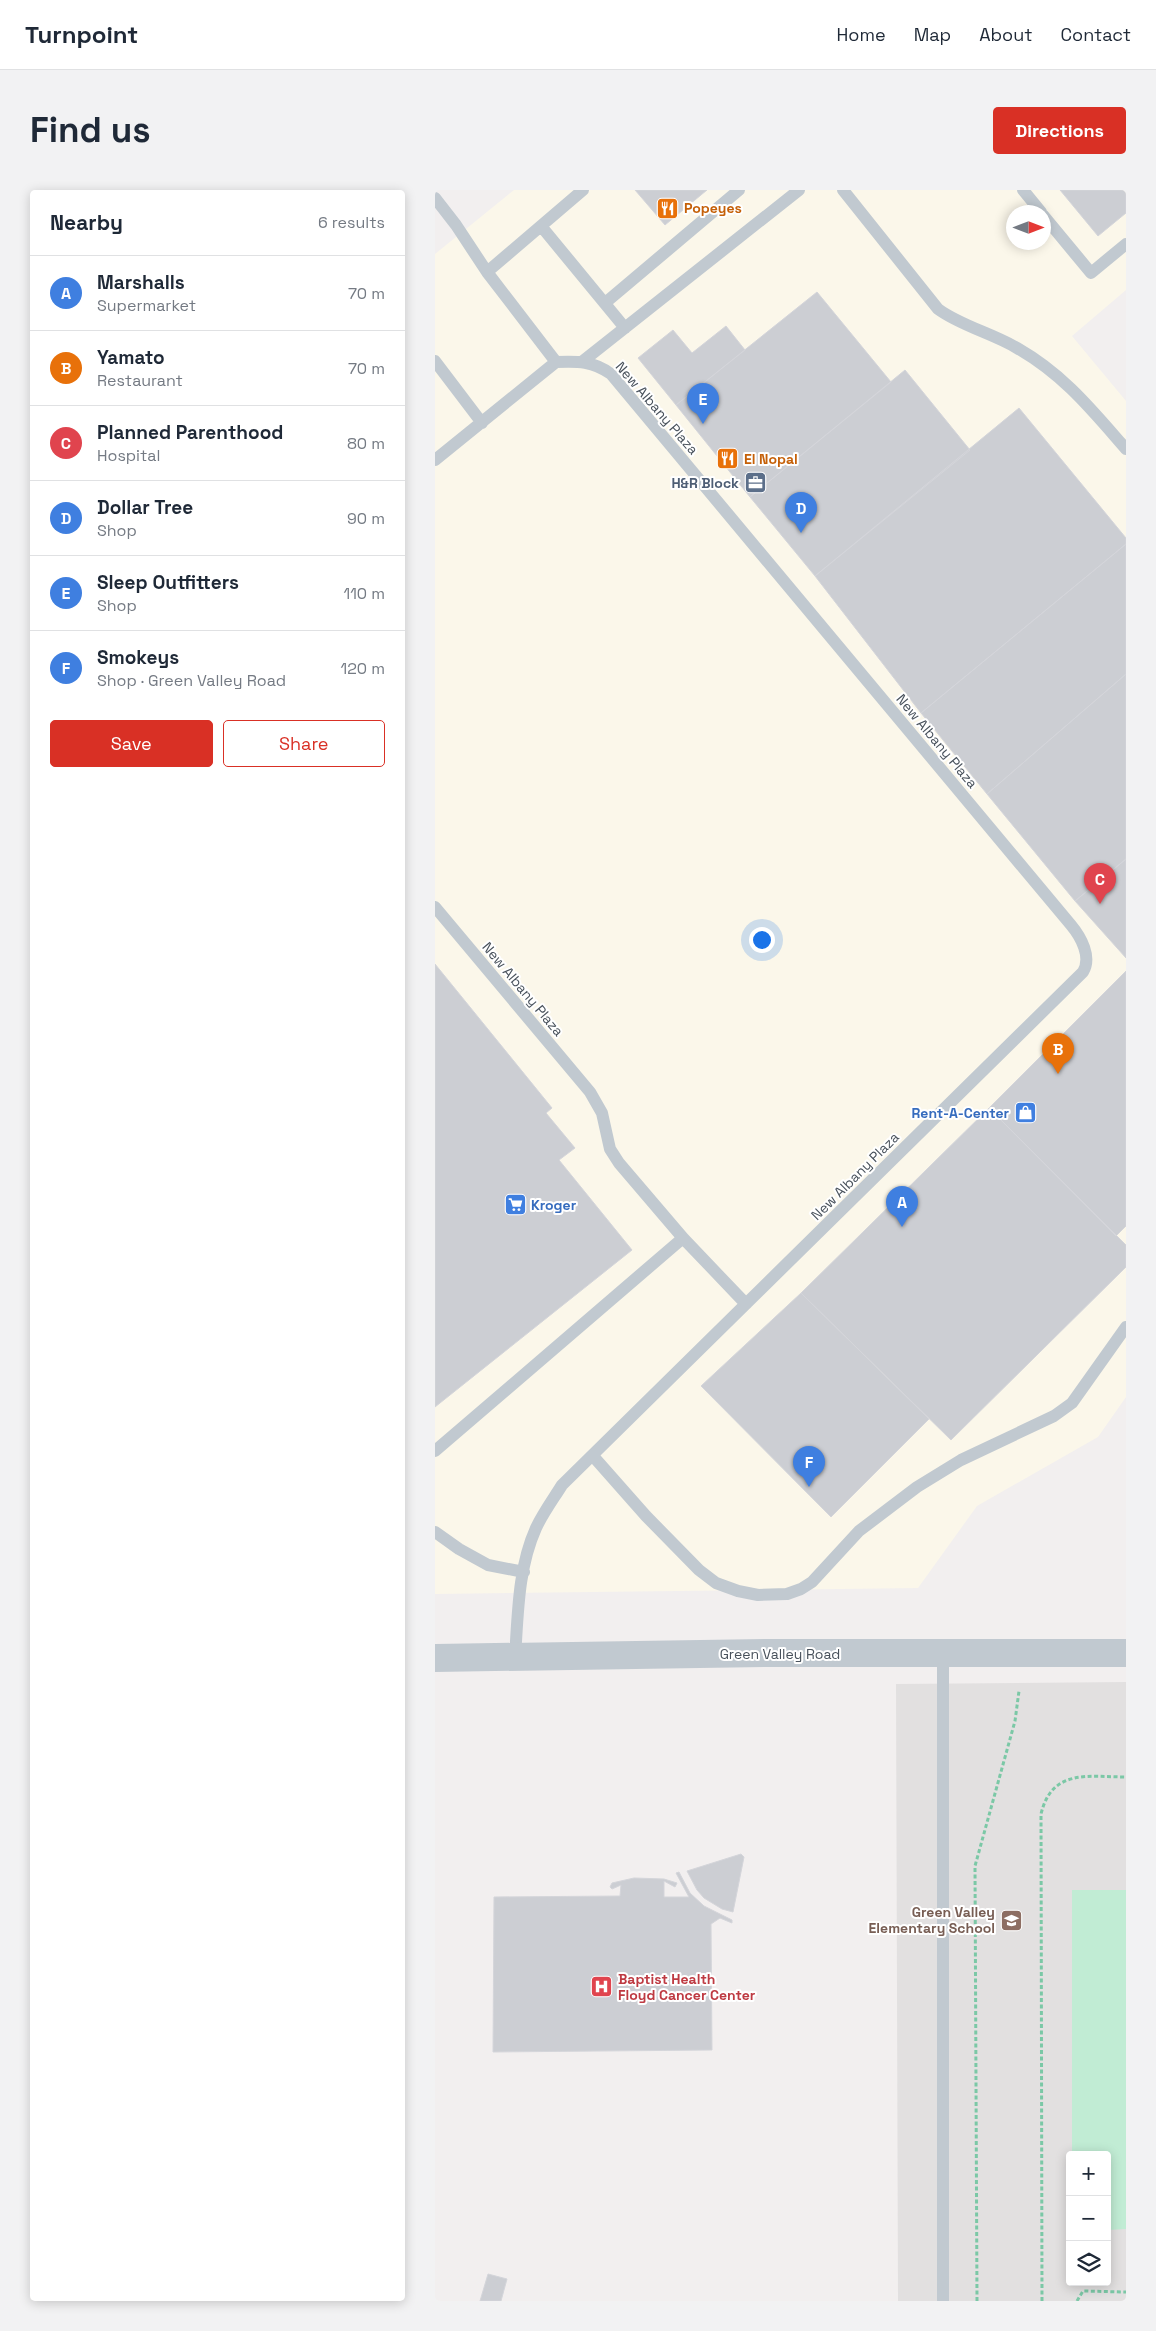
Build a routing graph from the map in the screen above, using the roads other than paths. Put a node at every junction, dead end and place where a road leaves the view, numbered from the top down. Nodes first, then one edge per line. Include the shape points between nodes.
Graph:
1 (583, 190) edge
2 (739, 190) edge
3 (799, 190) edge
4 (843, 190) edge
5 (1023, 190) edge
6 (435, 198) edge
7 (1035, 205) edge
8 (1051, 225) edge
9 (541, 226) junction
10 (1126, 244) edge
11 (487, 272) junction
12 (605, 304) junction
13 (625, 328) junction
14 (435, 361) edge
15 (583, 361) junction
16 (556, 362) junction
17 (482, 423) junction
18 (1126, 449) edge
19 (435, 460) edge
20 (435, 906) edge
21 (683, 1238) junction
22 (746, 1304) junction
23 (1126, 1327) edge
24 (435, 1451) edge
25 (593, 1456) junction
26 (435, 1532) edge
27 (524, 1572) junction
28 (1126, 1653) edge
29 (943, 1654) junction
30 (515, 1657) junction
31 (435, 1658) edge
32 (943, 2301) edge

1 - 9 lane
2 - 12 lane
3 - 13 lane
4 - 18 lane via 938,309 1041,362 1072,387
5 - 7 lane
6 - 11 lane
8 - 10 lane via 1091,273
9 - 11 lane
9 - 12 lane
11 - 16 lane
12 - 13 lane
13 - 15 lane
14 - 17 lane
15 - 16 lane, New Albany Plaza
15 - 22 lane, New Albany Plaza via 611,374 645,414 1071,925 1079,936 1087,961 1083,972
16 - 17 lane
17 - 19 lane
20 - 21 lane, New Albany Plaza via 590,1092 602,1114 610,1149
21 - 22 lane, New Albany Plaza
21 - 24 lane
22 - 25 lane, New Albany Plaza
23 - 25 lane via 1072,1403 1054,1416 961,1460 917,1487 859,1531 811,1582 787,1594 758,1595 738,1591 716,1582 699,1570 645,1516
25 - 27 lane, New Albany Plaza via 563,1485 537,1526 527,1551
26 - 27 lane via 488,1565
27 - 30 lane, New Albany Plaza
28 - 29 street, Green Valley Road
29 - 30 street, Green Valley Road
29 - 32 lane
30 - 31 street, Green Valley Road

